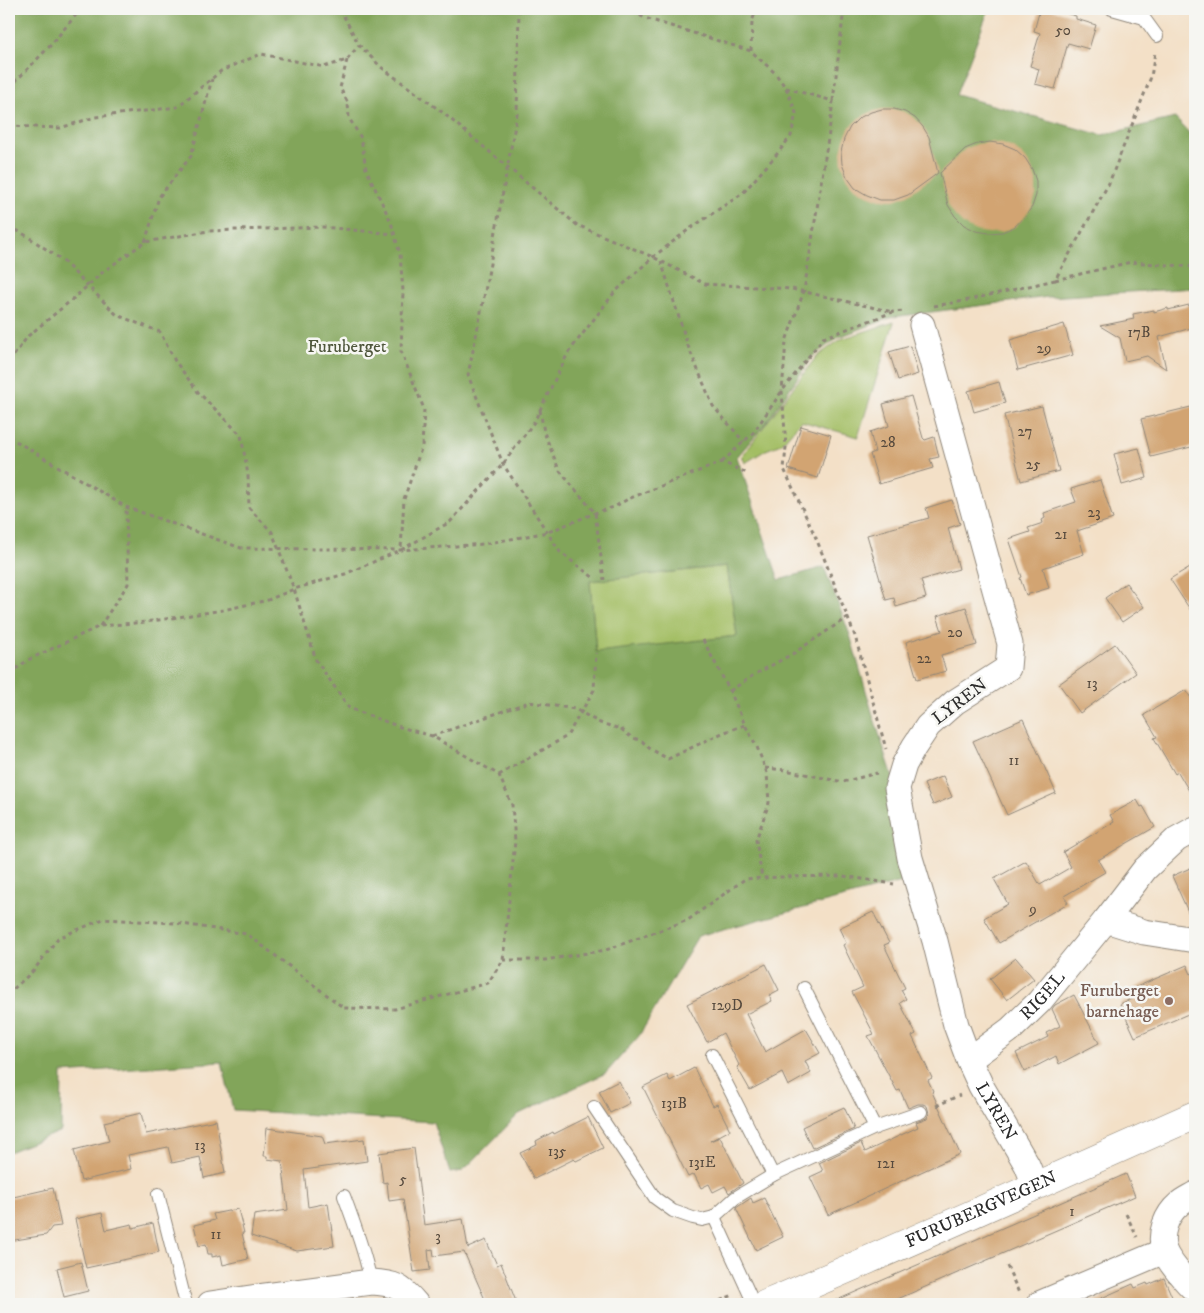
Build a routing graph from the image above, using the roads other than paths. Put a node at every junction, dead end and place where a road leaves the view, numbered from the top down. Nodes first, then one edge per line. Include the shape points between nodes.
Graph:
1 (1112, 9) edge
2 (1157, 36) road end
3 (921, 313) road end
4 (1195, 829) edge
5 (1106, 920) junction
6 (1195, 940) edge
7 (804, 988) dead end
8 (712, 1055) dead end
9 (969, 1060) junction
10 (594, 1107) dead end
11 (921, 1112) road end
12 (1195, 1115) edge
13 (875, 1128) junction
14 (773, 1175) junction
15 (1035, 1185) junction
16 (158, 1194) dead end
17 (1195, 1194) edge
18 (344, 1196) dead end
19 (714, 1217) junction
20 (1164, 1251) junction
21 (371, 1282) junction
22 (1195, 1290) edge
23 (1029, 1298) edge
24 (186, 1304) edge
25 (210, 1304) edge
26 (416, 1304) edge
27 (754, 1304) edge
28 (766, 1304) edge

1 - 2 lane via 1144,18
3 - 9 street, LYREN via 1010,644 1008,668 955,702 928,726 894,779 910,858 956,1025
4 - 5 street, RIGEL via 1177,839 1145,869
5 - 6 street via 1144,932
5 - 9 street, RIGEL via 1012,1030
7 - 13 lane
8 - 14 lane
9 - 15 street, LYREN via 1027,1164
10 - 19 lane via 655,1198 673,1211 694,1218
11 - 13 lane
12 - 15 main road, FURUBERGVEGEN
13 - 14 lane
14 - 19 lane via 735,1198
15 - 28 main road, FURUBERGVEGEN
16 - 24 lane
17 - 20 street via 1179,1203 1169,1215 1163,1238
18 - 21 lane
19 - 27 lane
20 - 22 street
20 - 23 street
21 - 25 street
21 - 26 street via 388,1283 402,1290

